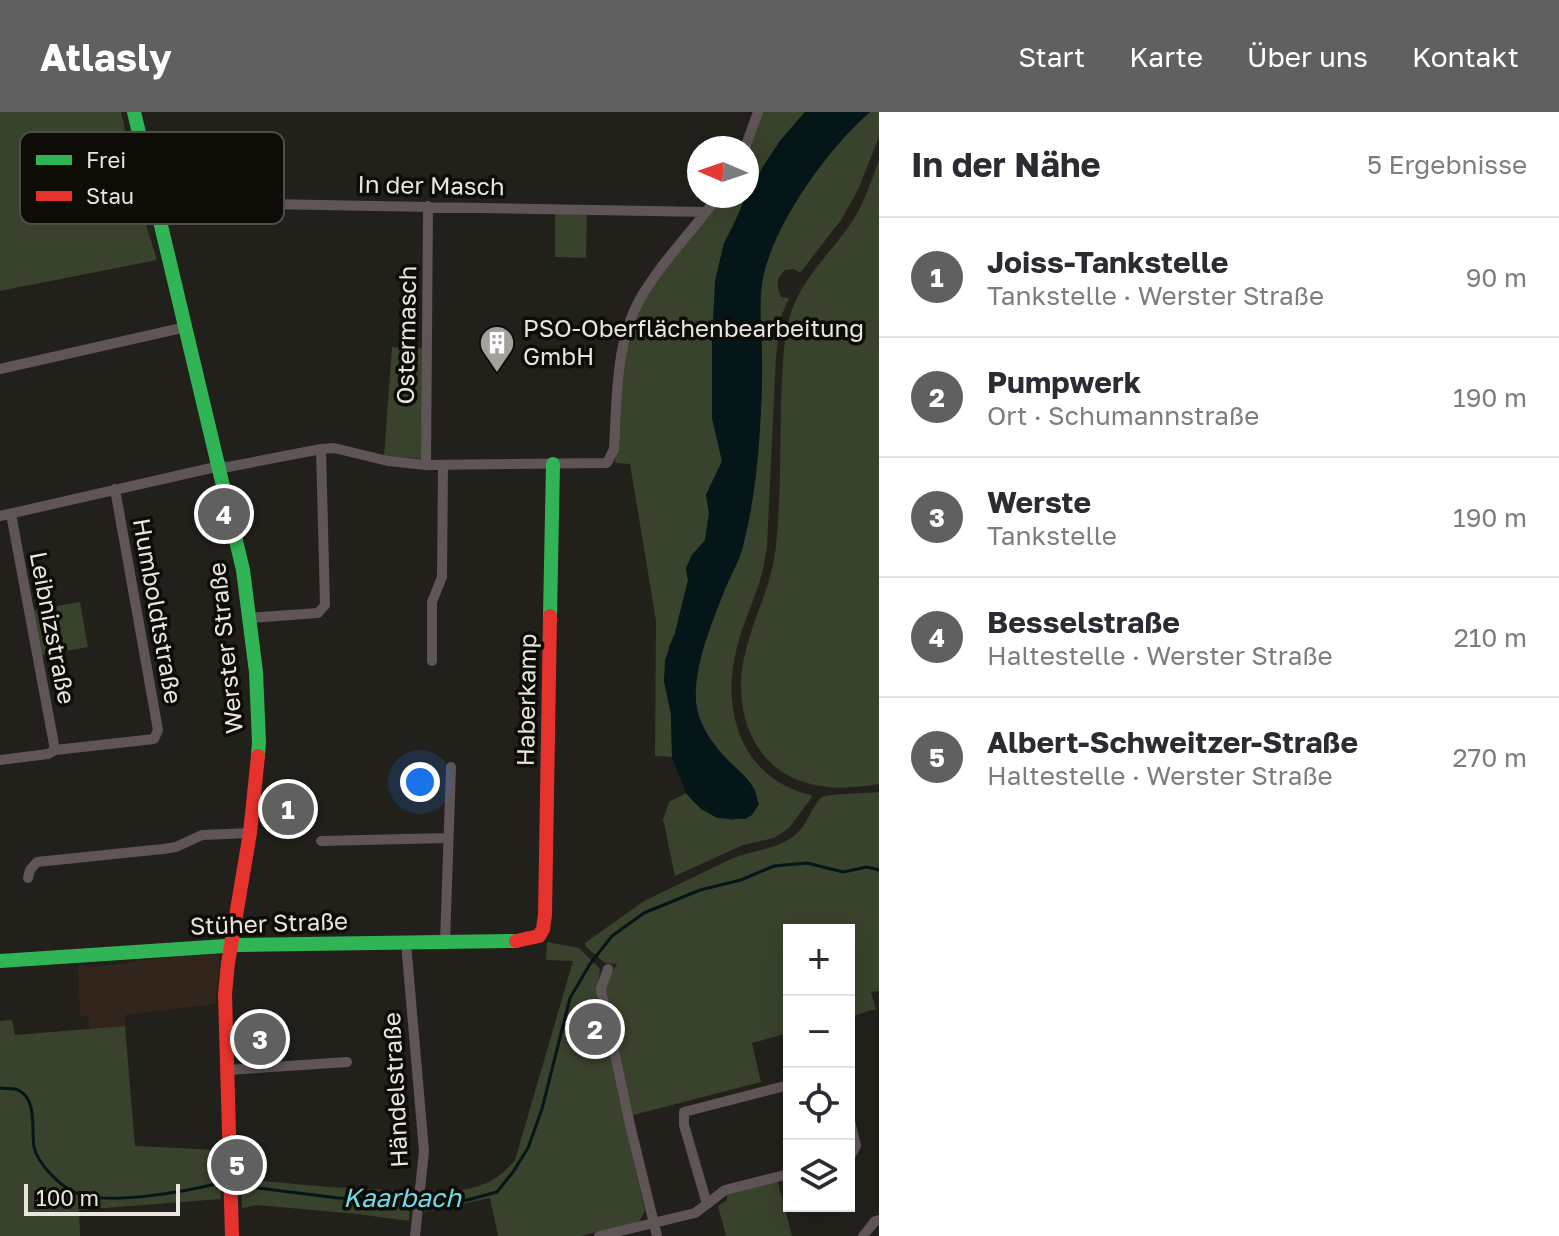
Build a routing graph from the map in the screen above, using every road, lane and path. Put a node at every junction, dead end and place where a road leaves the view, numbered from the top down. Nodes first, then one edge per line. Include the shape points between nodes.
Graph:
1 (134, 112) edge
2 (758, 112) edge
3 (138, 132) edge
4 (749, 136) edge
5 (284, 204) edge
6 (428, 206) junction
7 (709, 208) edge
8 (706, 212) junction
9 (160, 224) edge
10 (186, 327) junction
11 (0, 369) edge
12 (321, 449) junction
13 (553, 464) junction
14 (426, 465) junction
15 (443, 465) junction
16 (220, 466) junction
17 (115, 489) junction
18 (5, 515) edge
19 (249, 618) junction
20 (432, 661) dead end
21 (55, 750) junction
22 (0, 760) edge
23 (451, 767) dead end
24 (250, 833) junction
25 (448, 838) junction
26 (321, 841) dead end
27 (28, 878) dead end
28 (539, 936) joint
29 (445, 942) junction
30 (406, 943) junction
31 (231, 945) junction
32 (0, 961) edge
33 (608, 969) dead end
34 (347, 1062) dead end
35 (228, 1070) junction
36 (783, 1087) edge
37 (783, 1176) edge
38 (707, 1204) junction
39 (879, 1220) edge
40 (654, 1223) junction
41 (232, 1236) edge
42 (415, 1236) edge
43 (599, 1236) edge
44 (657, 1236) edge
45 (863, 1236) edge

1 - 3 main road, Werster Straße
2 - 4 street
5 - 6 street, In der Masch
6 - 8 street, In der Masch
6 - 14 street, Ostermasch
7 - 8 street
8 - 13 street via 639,300 623,344 614,449 607,463
9 - 10 main road, Werster Straße
10 - 11 street
10 - 16 main road, Werster Straße
12 - 14 street
12 - 16 street
12 - 19 street via 325,605 318,613
13 - 15 street
13 - 28 main road, Haberkamp via 545,915
14 - 15 street
15 - 20 street via 442,577 432,602
16 - 17 street
16 - 19 main road, Werster Straße
17 - 18 street
17 - 21 street, Humboldtstraße via 158,730 154,739
18 - 21 street, Leibnizstraße
19 - 24 main road, Werster Straße via 259,742
21 - 22 street
23 - 25 street
24 - 27 street via 202,835 176,847 37,862
24 - 31 main road, Werster Straße
25 - 26 street
25 - 29 street
28 - 29 main road, Stüher Straße
29 - 30 main road, Stüher Straße
30 - 31 main road, Stüher Straße
30 - 42 street, Händelstraße via 424,1151
31 - 32 main road, Stüher Straße
31 - 35 main road, Werster Straße via 225,994
33 - 40 street via 602,995
34 - 35 street
35 - 41 main road, Werster Straße
36 - 38 street via 684,1112
37 - 38 street via 725,1190
38 - 40 street via 695,1213
39 - 45 street
40 - 43 street
40 - 44 street

